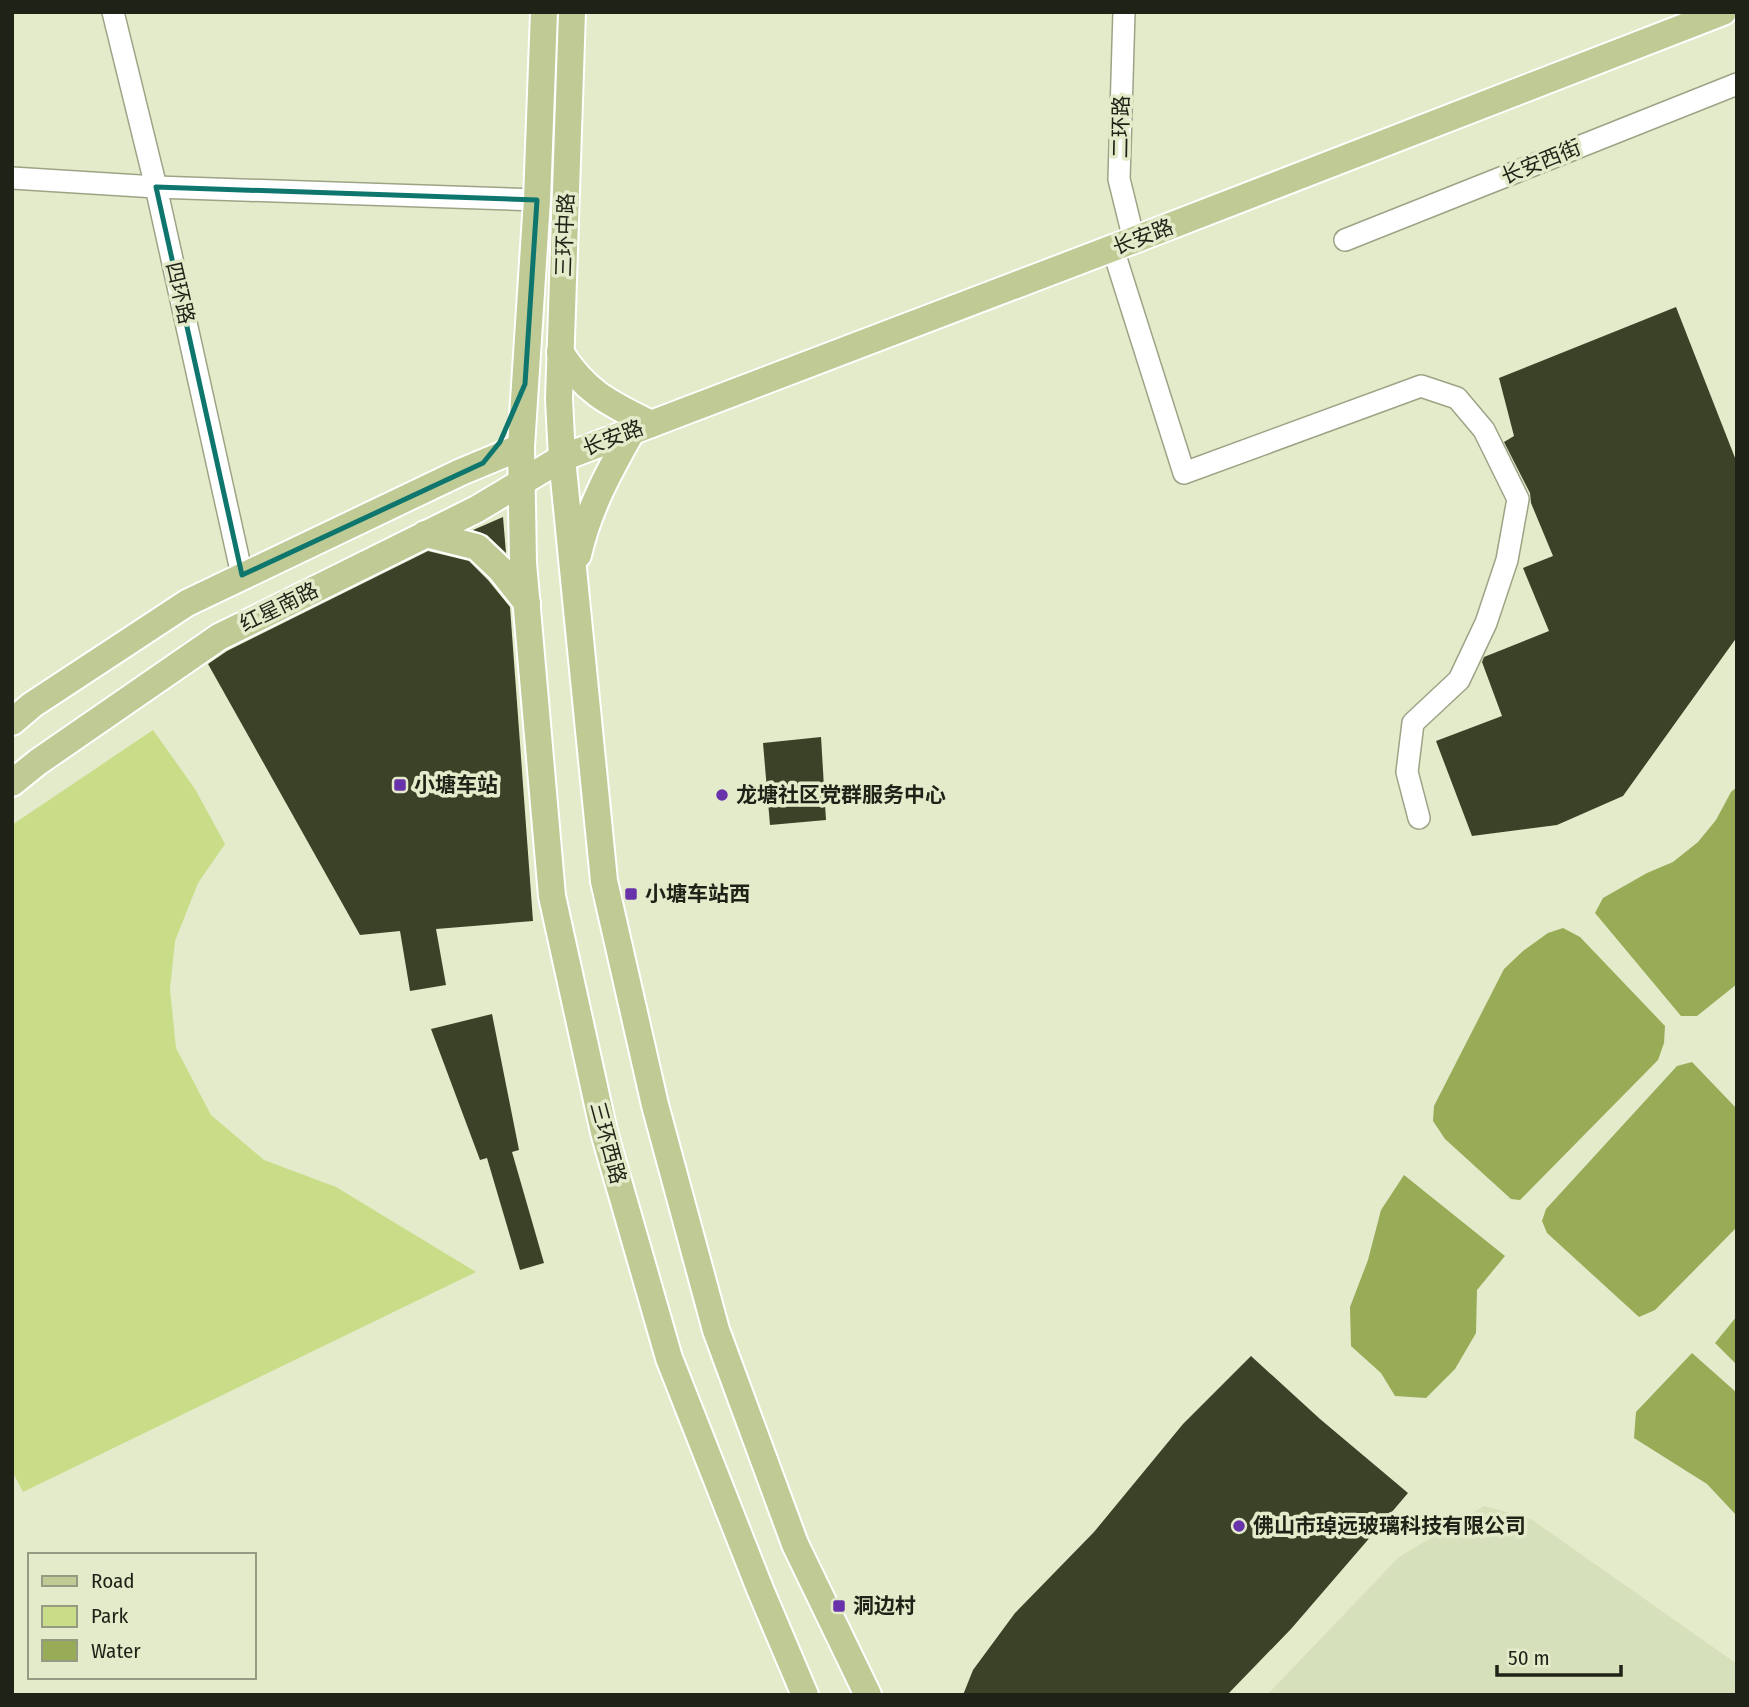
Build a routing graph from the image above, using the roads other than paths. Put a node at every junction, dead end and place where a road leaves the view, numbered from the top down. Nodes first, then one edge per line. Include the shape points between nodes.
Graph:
1 (113, 12) edge
2 (544, 12) edge
3 (572, 12) edge
4 (1124, 12) edge
5 (1723, 12) edge
6 (1737, 84) edge
7 (12, 178) edge
8 (156, 187) junction
9 (537, 200) junction
10 (1345, 240) dead end
11 (1123, 244) junction
12 (560, 352) junction
13 (525, 384) junction
14 (641, 428) junction
15 (521, 447) junction
16 (562, 458) junction
17 (483, 463) junction
18 (522, 482) junction
19 (425, 534) junction
20 (574, 574) junction
21 (242, 575) junction
22 (527, 603) junction
23 (12, 722) edge
24 (12, 783) edge
25 (1419, 818) dead end
26 (805, 1695) edge
27 (868, 1695) edge

1 - 8 street, 四环路
2 - 9 main road, 三环中路
3 - 12 main road, 三环中路
4 - 11 street, 二环路 via 1119,180
5 - 11 main road, 长安路
6 - 10 street, 长安西街
7 - 8 street
8 - 9 street
8 - 21 street, 四环路
9 - 13 main road, 三环中路
11 - 14 main road, 长安路
11 - 25 street, 二环路 via 1184,473 1421,386 1457,398 1484,430 1518,499 1507,560 1486,623 1459,680 1413,723 1407,772
12 - 14 main road via 586,387
12 - 16 main road, 三环中路
13 - 15 main road, 三环中路
13 - 17 main road via 515,416
14 - 16 main road, 长安路
14 - 20 main road via 607,473 584,526
15 - 16 main road
15 - 17 main road, 红星南路
15 - 18 main road, 三环中路
16 - 18 main road, 红星南路
16 - 20 main road, 三环中路
17 - 21 main road, 红星南路
18 - 19 main road, 红星南路
18 - 22 main road, 三环西路
19 - 22 main road via 477,547
19 - 24 main road, 红星南路 via 219,637
20 - 27 main road, 三环中路 via 604,881 655,1105 716,1330 795,1544
21 - 23 main road, 红星南路 via 187,603
22 - 26 main road, 三环西路 via 552,896 604,1132 669,1358

